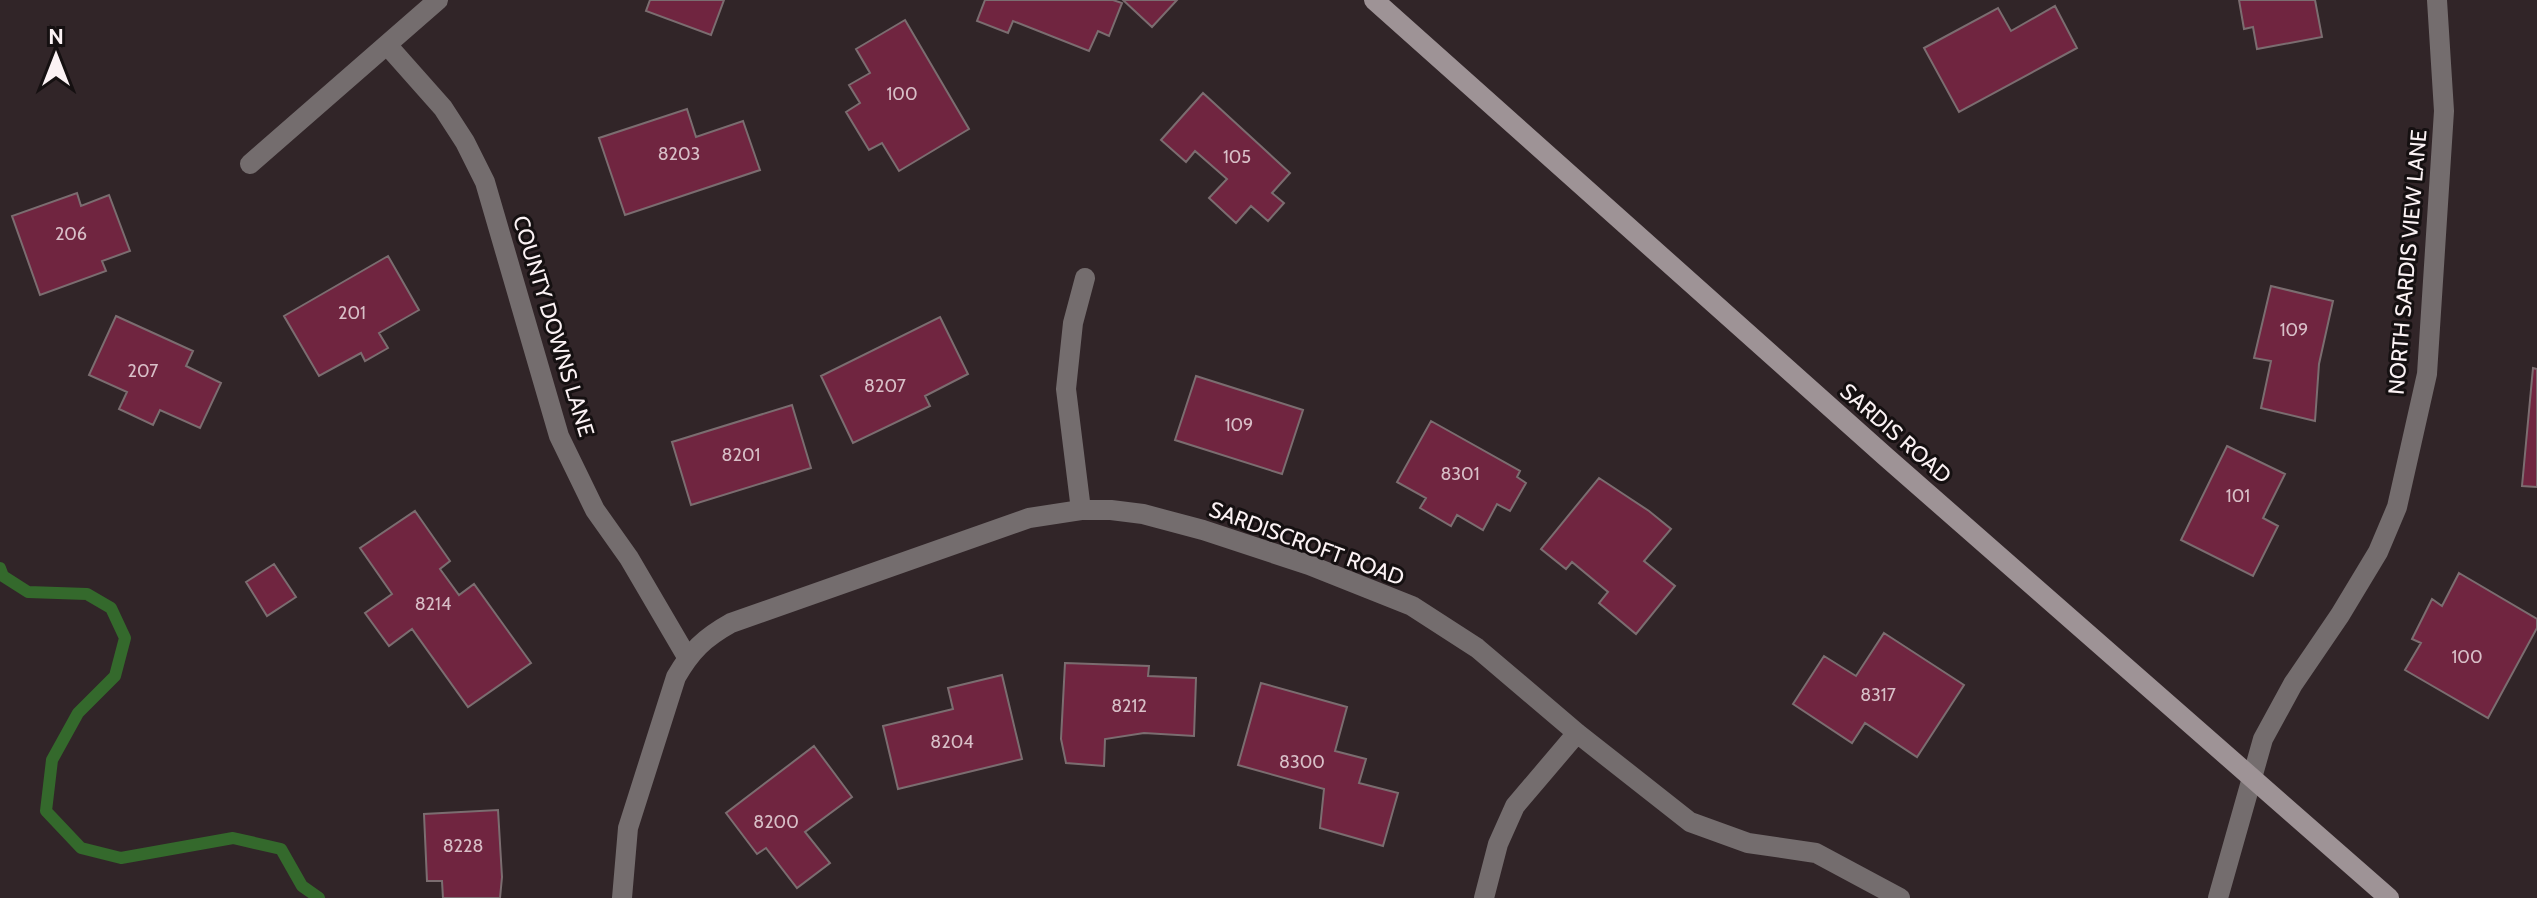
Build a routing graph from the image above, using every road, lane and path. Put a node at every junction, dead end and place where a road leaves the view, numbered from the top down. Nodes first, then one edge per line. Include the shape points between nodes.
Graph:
1 (438, 0) edge
2 (1374, 0) edge
3 (2437, 0) edge
4 (388, 46) junction
5 (250, 164) dead end
6 (1085, 278) dead end
7 (1081, 510) junction
8 (687, 657) junction
9 (1577, 733) junction
10 (2251, 776) junction
11 (622, 898) edge
12 (1484, 898) edge
13 (1900, 898) edge
14 (2218, 898) edge
15 (2389, 898) edge

1 - 4 street
2 - 10 main road, SARDIS ROAD
3 - 10 street, NORTH SARDIS VIEW LANE via 2444,111 2427,374 2397,507 2378,552 2263,739
4 - 5 street
4 - 8 street, COUNTY DOWNS LANE via 443,108 485,182 559,436 595,510
6 - 7 street via 1073,323 1066,389
7 - 8 street, SARDISCROFT ROAD via 1029,518 731,623
7 - 9 street, SARDISCROFT ROAD via 1143,514 1203,530 1412,606 1477,648
8 - 11 street via 628,828
9 - 12 street via 1515,806
9 - 13 street, SARDISCROFT ROAD via 1690,822 1748,843 1816,853
10 - 14 street, NORTH SARDIS VIEW LANE
10 - 15 main road, SARDIS ROAD

